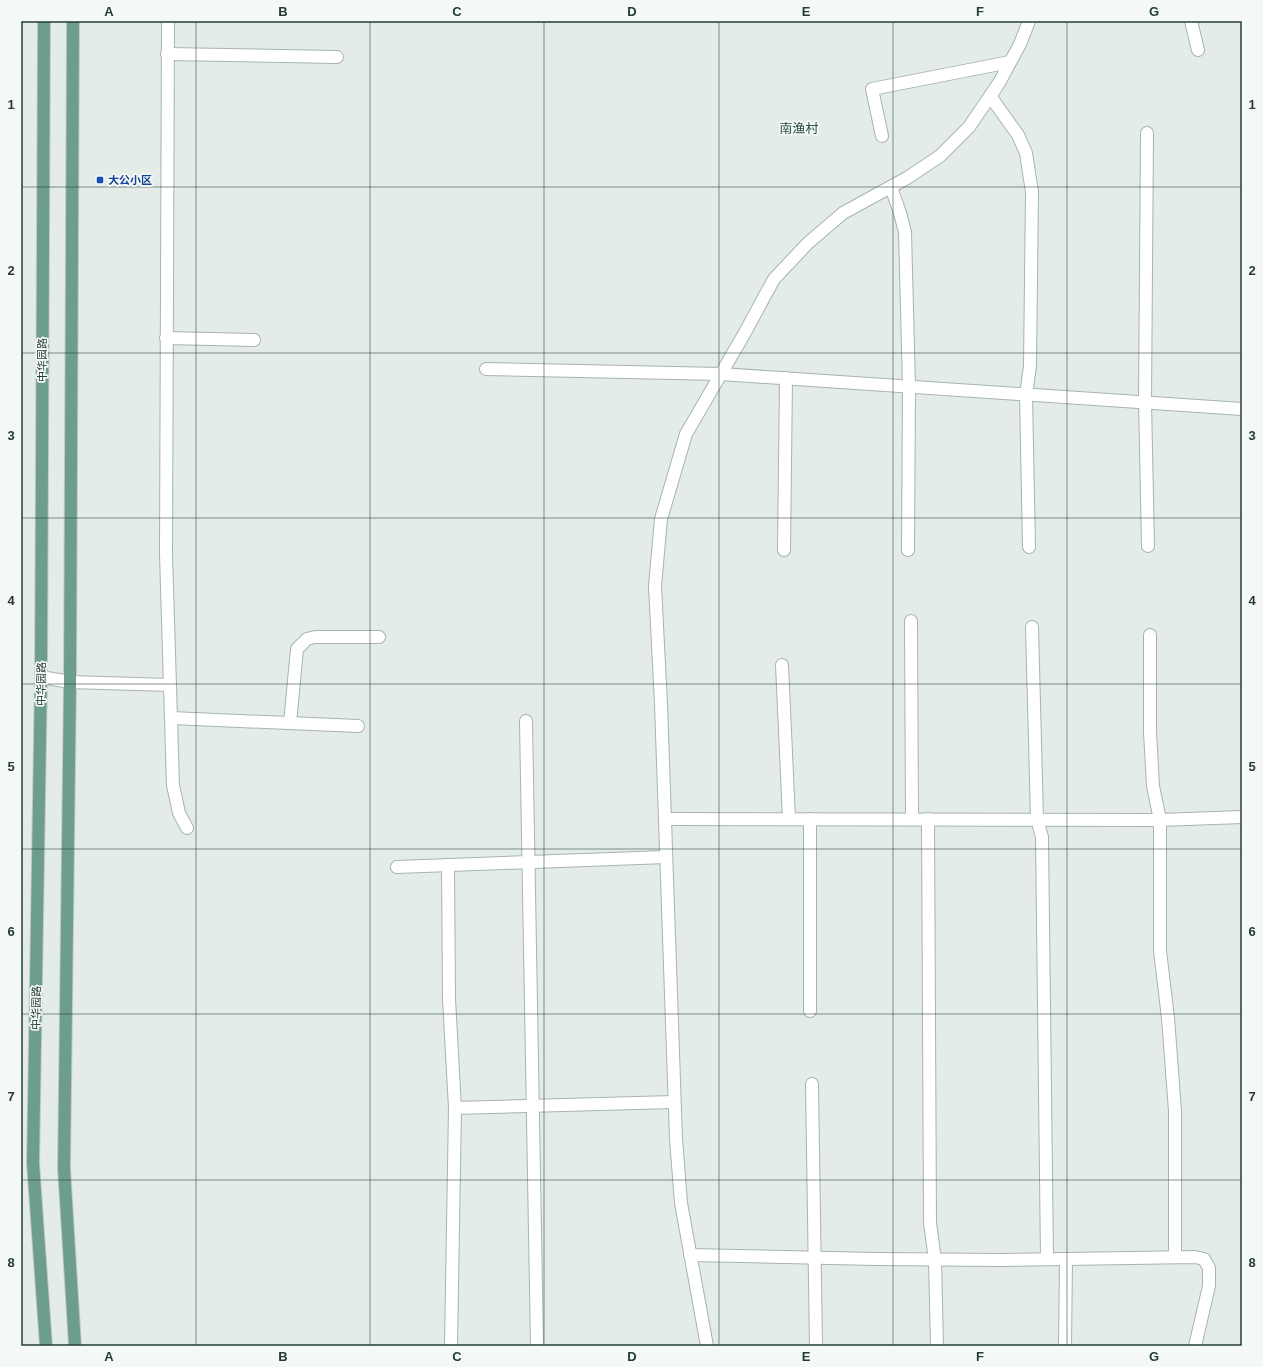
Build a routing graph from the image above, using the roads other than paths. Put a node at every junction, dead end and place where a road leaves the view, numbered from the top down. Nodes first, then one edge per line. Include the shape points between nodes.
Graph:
1 (44, 21) edge
2 (73, 21) edge
3 (168, 21) edge
4 (1029, 21) edge
5 (1190, 21) edge
6 (1198, 50) dead end
7 (167, 54) junction
8 (337, 57) dead end
9 (1010, 62) junction
10 (990, 96) junction
11 (1147, 133) dead end
12 (882, 136) dead end
13 (891, 187) junction
14 (166, 338) junction
15 (254, 340) dead end
16 (486, 369) dead end
17 (721, 374) junction
18 (786, 378) junction
19 (909, 387) junction
20 (1026, 395) junction
21 (1145, 402) junction
22 (1242, 409) edge
23 (1148, 546) dead end
24 (1029, 547) dead end
25 (784, 550) dead end
26 (908, 550) dead end
27 (911, 620) dead end
28 (1032, 627) dead end
29 (1150, 635) dead end
30 (379, 637) dead end
31 (782, 664) dead end
32 (41, 677) junction
33 (70, 682) junction
34 (170, 685) junction
35 (171, 718) junction
36 (526, 721) dead end
37 (290, 723) junction
38 (358, 726) dead end
39 (1242, 817) edge
40 (665, 819) junction
41 (789, 819) junction
42 (810, 819) junction
43 (912, 819) junction
44 (928, 819) junction
45 (1037, 819) junction
46 (1160, 820) junction
47 (187, 828) dead end
48 (666, 857) junction
49 (528, 862) junction
50 (448, 865) junction
51 (397, 866) dead end
52 (810, 1011) dead end
53 (812, 1084) dead end
54 (674, 1102) junction
55 (533, 1105) junction
56 (455, 1108) junction
57 (690, 1255) junction
58 (1175, 1257) junction
59 (815, 1258) junction
60 (1047, 1259) junction
61 (1066, 1259) junction
62 (936, 1260) junction
63 (46, 1346) edge
64 (75, 1346) edge
65 (451, 1346) edge
66 (537, 1346) edge
67 (706, 1346) edge
68 (816, 1346) edge
69 (937, 1346) edge
70 (1065, 1346) edge
71 (1195, 1346) edge

1 - 32 main road, 中华园路
2 - 33 main road
3 - 7 street
4 - 9 street
5 - 6 street
7 - 8 street
7 - 14 street
9 - 10 street
9 - 12 street via 872,89
10 - 13 street via 969,127 940,156
10 - 20 street via 1018,135 1026,153 1032,192 1030,366
11 - 21 street
13 - 17 street via 843,213 808,243 774,279
13 - 19 street via 905,232
14 - 15 street
14 - 34 street via 166,554
16 - 17 street
17 - 18 street
17 - 40 street via 686,434 661,519 655,586
18 - 19 street
18 - 25 street
19 - 20 street
19 - 26 street
20 - 21 street
20 - 24 street
21 - 22 street
21 - 23 street
27 - 43 street
28 - 45 street
29 - 46 street via 1150,732 1153,786
30 - 37 street via 307,639 297,649
31 - 41 street
32 - 33 street
32 - 63 main road, 中华园路 via 33,1163
33 - 34 street
33 - 64 main road via 64,1168
34 - 35 street
35 - 37 street
35 - 47 street via 172,785 179,813
36 - 49 street
37 - 38 street
39 - 46 street
40 - 41 street
40 - 48 street
41 - 42 street
42 - 43 street
42 - 52 street
43 - 44 street
44 - 45 street
44 - 62 street via 930,1223
45 - 46 street
45 - 60 street via 1042,837
46 - 58 street via 1160,951 1175,1111
48 - 49 street
48 - 54 street
49 - 50 street
49 - 55 street
50 - 51 street
50 - 56 street via 448,999
53 - 59 street
54 - 55 street
54 - 57 street via 681,1202
55 - 56 street
55 - 66 street
56 - 65 street
57 - 59 street
57 - 67 street
58 - 61 street
58 - 71 street via 1195,1256 1204,1259 1209,1268 1209,1286
59 - 62 street
59 - 68 street
60 - 61 street
60 - 62 street
61 - 70 street
62 - 69 street

